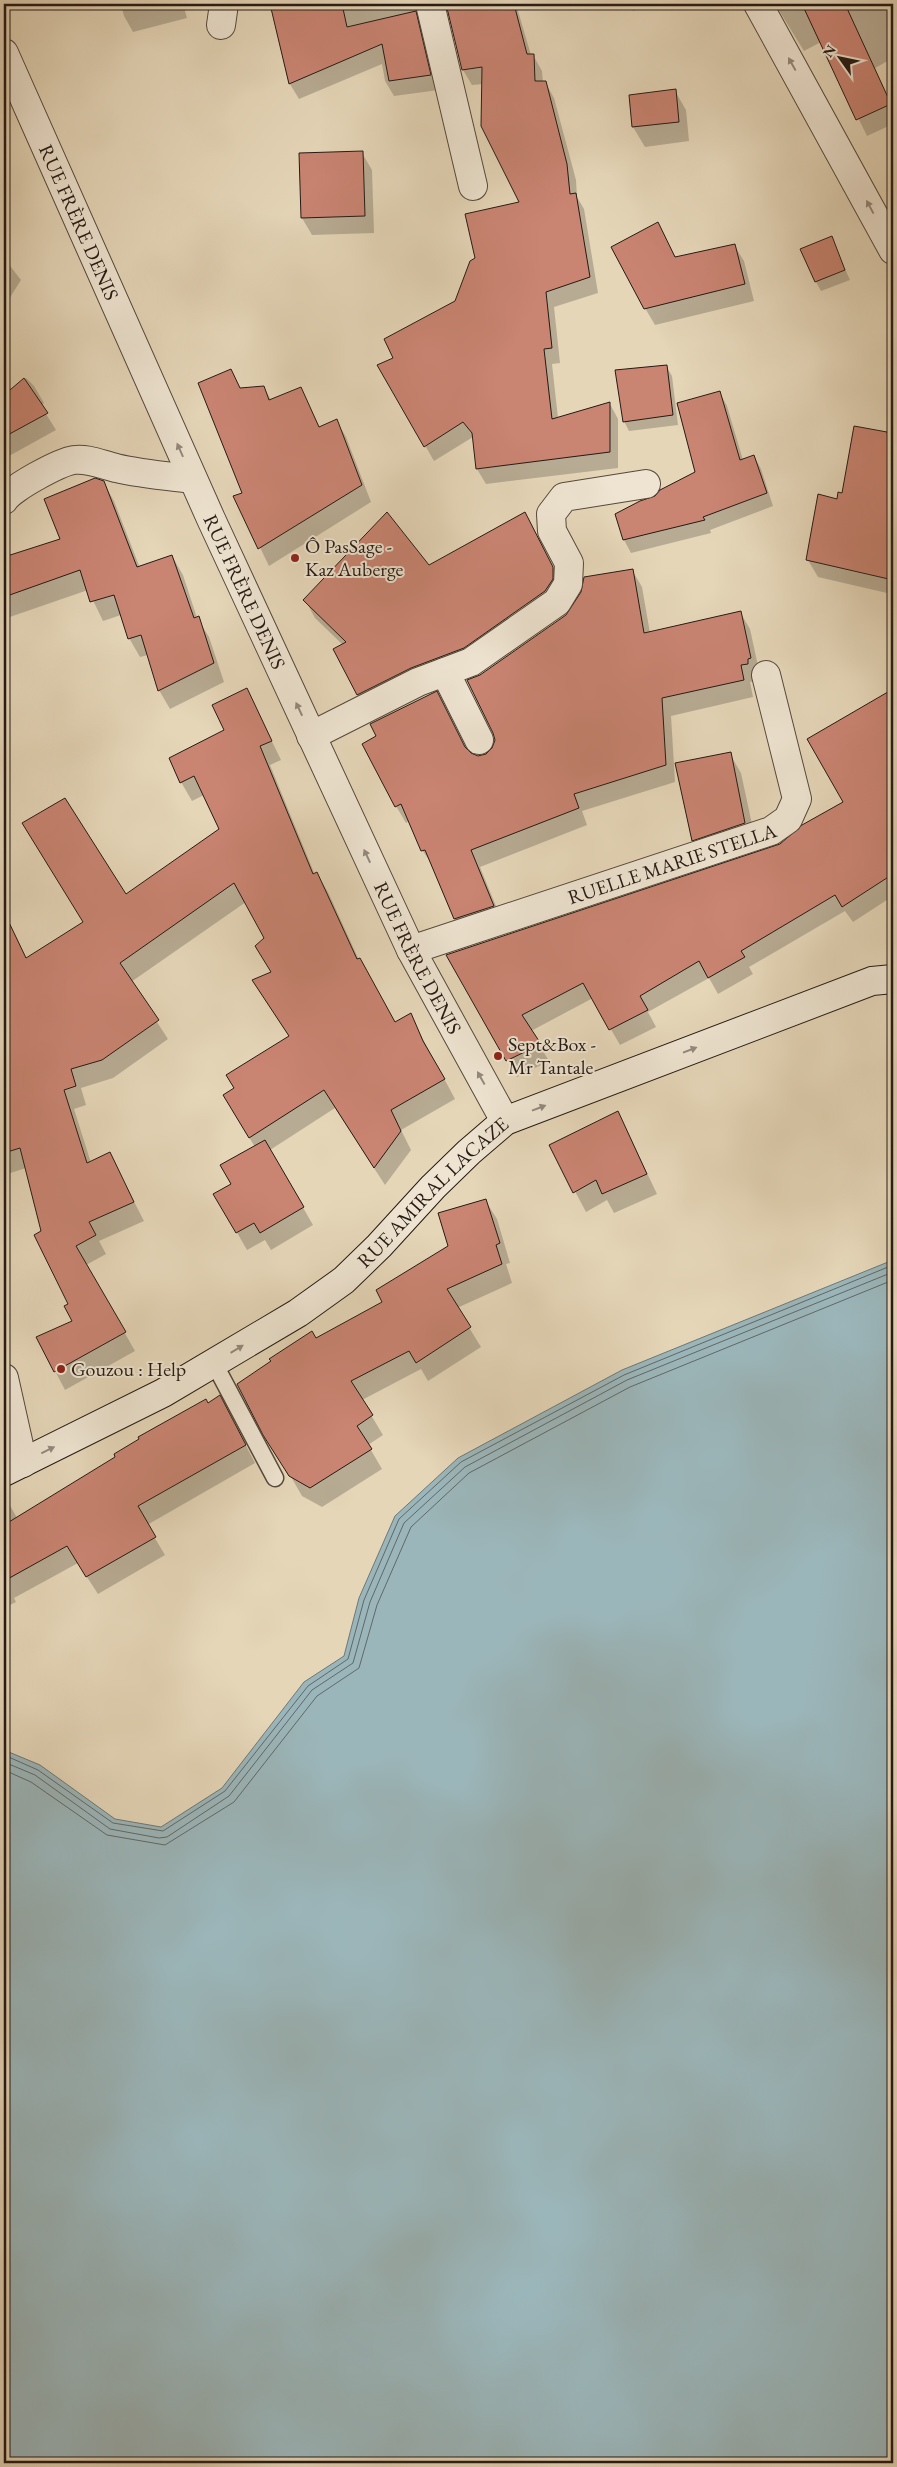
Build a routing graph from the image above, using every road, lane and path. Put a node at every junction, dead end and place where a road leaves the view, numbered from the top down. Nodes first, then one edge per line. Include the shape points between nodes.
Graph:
1 (430, 4) edge
2 (758, 4) edge
3 (4, 53) edge
4 (473, 186) dead end
5 (893, 250) edge
6 (192, 479) junction
7 (646, 484) dead end
8 (4, 500) edge
9 (445, 672) junction
10 (766, 675) dead end
11 (311, 736) junction
12 (479, 740) dead end
13 (411, 950) junction
14 (893, 979) edge
15 (505, 1121) junction
16 (214, 1363) junction
17 (4, 1378) edge
18 (13, 1467) edge
19 (276, 1478) dead end

1 - 4 street
5 -> 2 street
6 -> 3 street, RUE FRÈRE DENIS
6 - 8 street via 74,460 30,480
11 -> 6 street, RUE FRÈRE DENIS
7 - 9 street via 564,496 552,514 552,531 569,562 568,584 556,602 471,662
9 - 11 street via 418,682
9 - 12 street
10 - 13 street, RUELLE MARIE STELLA via 797,799 788,819 771,831
13 -> 11 street, RUE FRÈRE DENIS
15 -> 13 street, RUE FRÈRE DENIS
15 -> 14 street, RUE AMIRAL LACAZE via 872,981
16 -> 15 street, RUE AMIRAL LACAZE via 298,1313 344,1280 433,1187
18 -> 16 street, RUE AMIRAL LACAZE via 163,1393
16 - 19 lane
17 - 18 street

